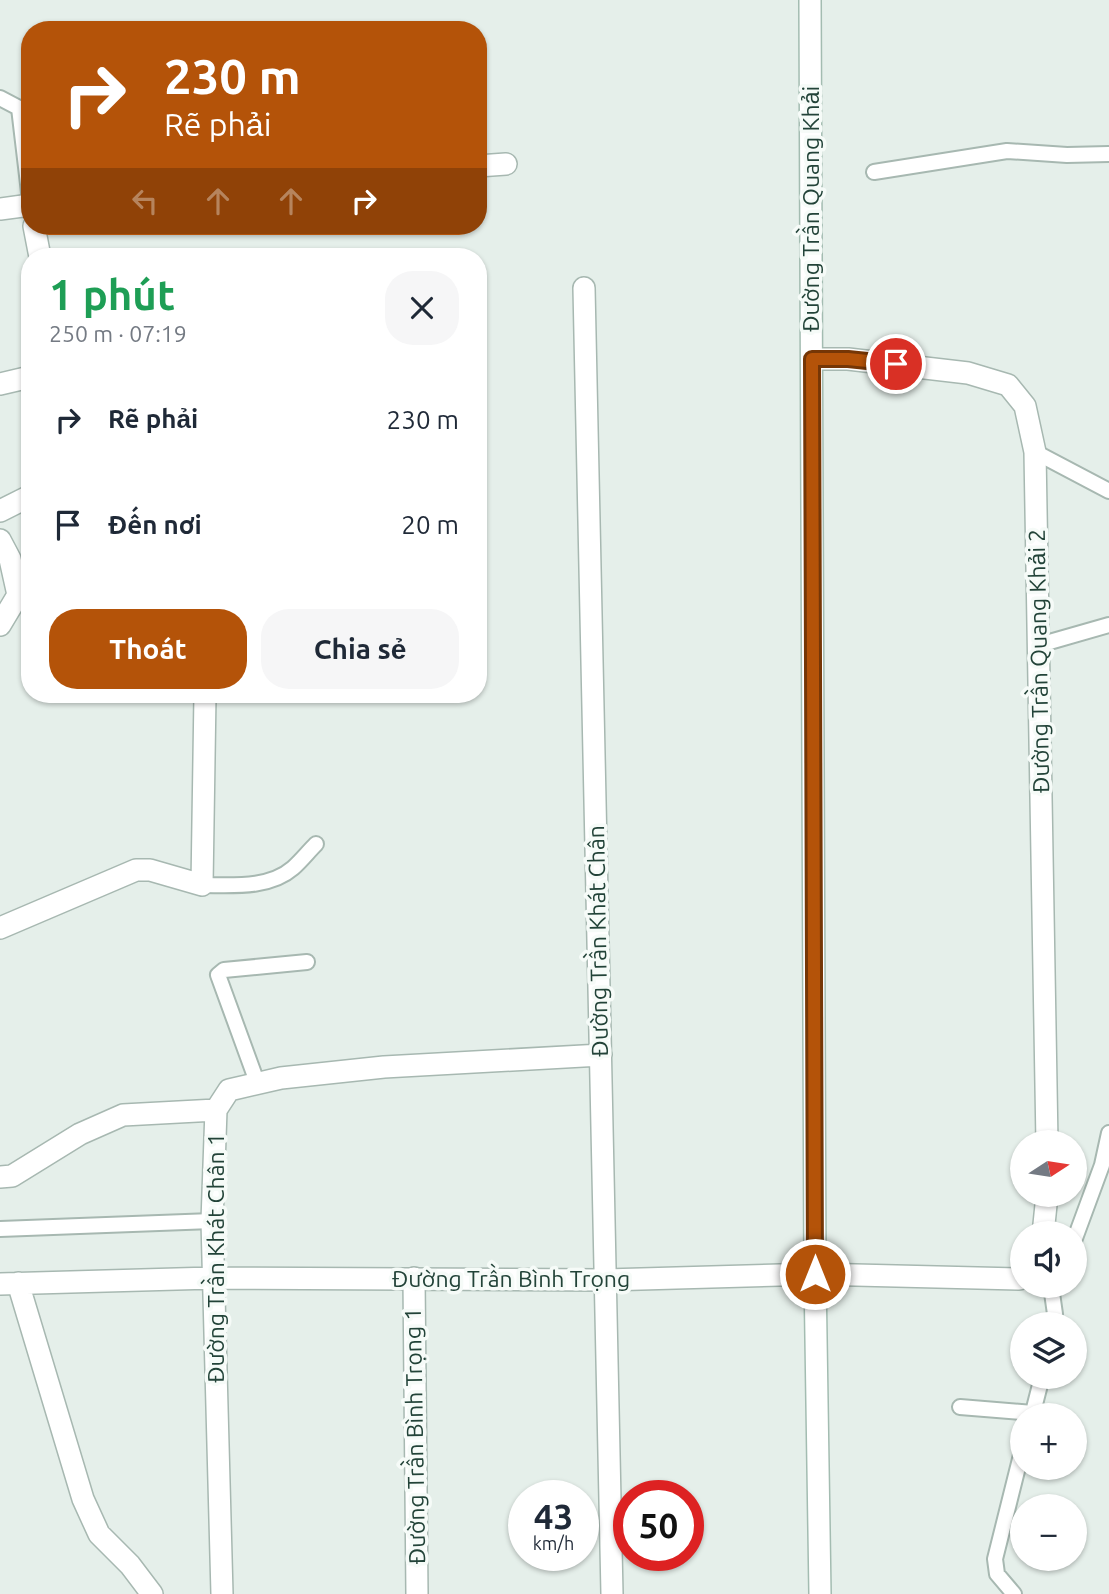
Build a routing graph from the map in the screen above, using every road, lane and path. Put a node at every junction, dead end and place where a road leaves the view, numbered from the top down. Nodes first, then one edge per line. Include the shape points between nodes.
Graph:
1 (810, 0) edge
2 (0, 98) edge
3 (21, 125) edge
4 (1109, 154) edge
5 (506, 164) dead end
6 (487, 165) edge
7 (873, 172) dead end
8 (21, 205) edge
9 (0, 209) edge
10 (584, 288) dead end
11 (812, 359) junction
12 (21, 379) edge
13 (0, 384) edge
14 (1035, 452) junction
15 (1109, 491) edge
16 (21, 500) edge
17 (0, 511) edge
18 (0, 540) edge
19 (0, 625) edge
20 (1109, 625) edge
21 (1039, 645) junction
22 (205, 703) edge
23 (316, 845) dead end
24 (202, 885) junction
25 (0, 928) edge
26 (307, 962) dead end
27 (601, 1055) junction
28 (257, 1082) junction
29 (216, 1110) junction
30 (1047, 1130) edge
31 (1109, 1133) edge
32 (0, 1177) edge
33 (212, 1221) junction
34 (1081, 1221) edge
35 (0, 1229) edge
36 (815, 1274) junction
37 (212, 1278) junction
38 (414, 1279) junction
39 (1010, 1279) edge
40 (606, 1280) junction
41 (9, 1283) edge
42 (960, 1407) dead end
43 (1010, 1412) edge
44 (1015, 1480) edge
45 (152, 1594) edge
46 (222, 1594) edge
47 (417, 1594) edge
48 (612, 1594) edge
49 (820, 1594) edge
50 (1014, 1594) edge

1 - 11 street, Đường Trần Quang Khải
2 - 3 lane via 19,108
4 - 7 lane via 1007,151
5 - 6 street
8 - 9 street
10 - 27 street, Đường Trần Khát Chân
11 - 14 street, Đường Trần Quang Khải 2 via 968,373 1007,385 1026,406
11 - 36 street, Đường Trần Quang Khải
12 - 13 street
14 - 15 lane
14 - 21 street, Đường Trần Quang Khải 2
16 - 17 street
18 - 19 street via 10,559 18,595
20 - 21 lane
21 - 30 street, Đường Trần Quang Khải 2
22 - 24 street
23 - 24 lane via 291,870 271,880
24 - 25 street via 136,870
26 - 28 lane via 224,970 218,975
27 - 28 street, Đường Trần Khát Chân 1 via 384,1067
27 - 40 street, Đường Trần Khát Chân
28 - 29 street, Đường Trần Khát Chân 1 via 229,1090
29 - 32 street via 123,1115 80,1134 12,1176
29 - 33 street, Đường Trần Khát Chân 1
31 - 34 lane
33 - 35 lane
33 - 37 street, Đường Trần Khát Chân 1
36 - 39 street, Đường Trần Bình Trọng
36 - 40 street, Đường Trần Bình Trọng
36 - 49 street, Đường Trần Quang Khải
37 - 38 street, Đường Trần Bình Trọng
37 - 41 street, Đường Trần Bình Trọng
37 - 46 street, Đường Trần Khát Chân 1
38 - 40 street, Đường Trần Bình Trọng
38 - 47 street, Đường Trần Bình Trọng 1
40 - 48 street, Đường Trần Khát Chân
41 - 45 street via 99,1534
42 - 43 lane
44 - 50 lane via 995,1559 997,1574

